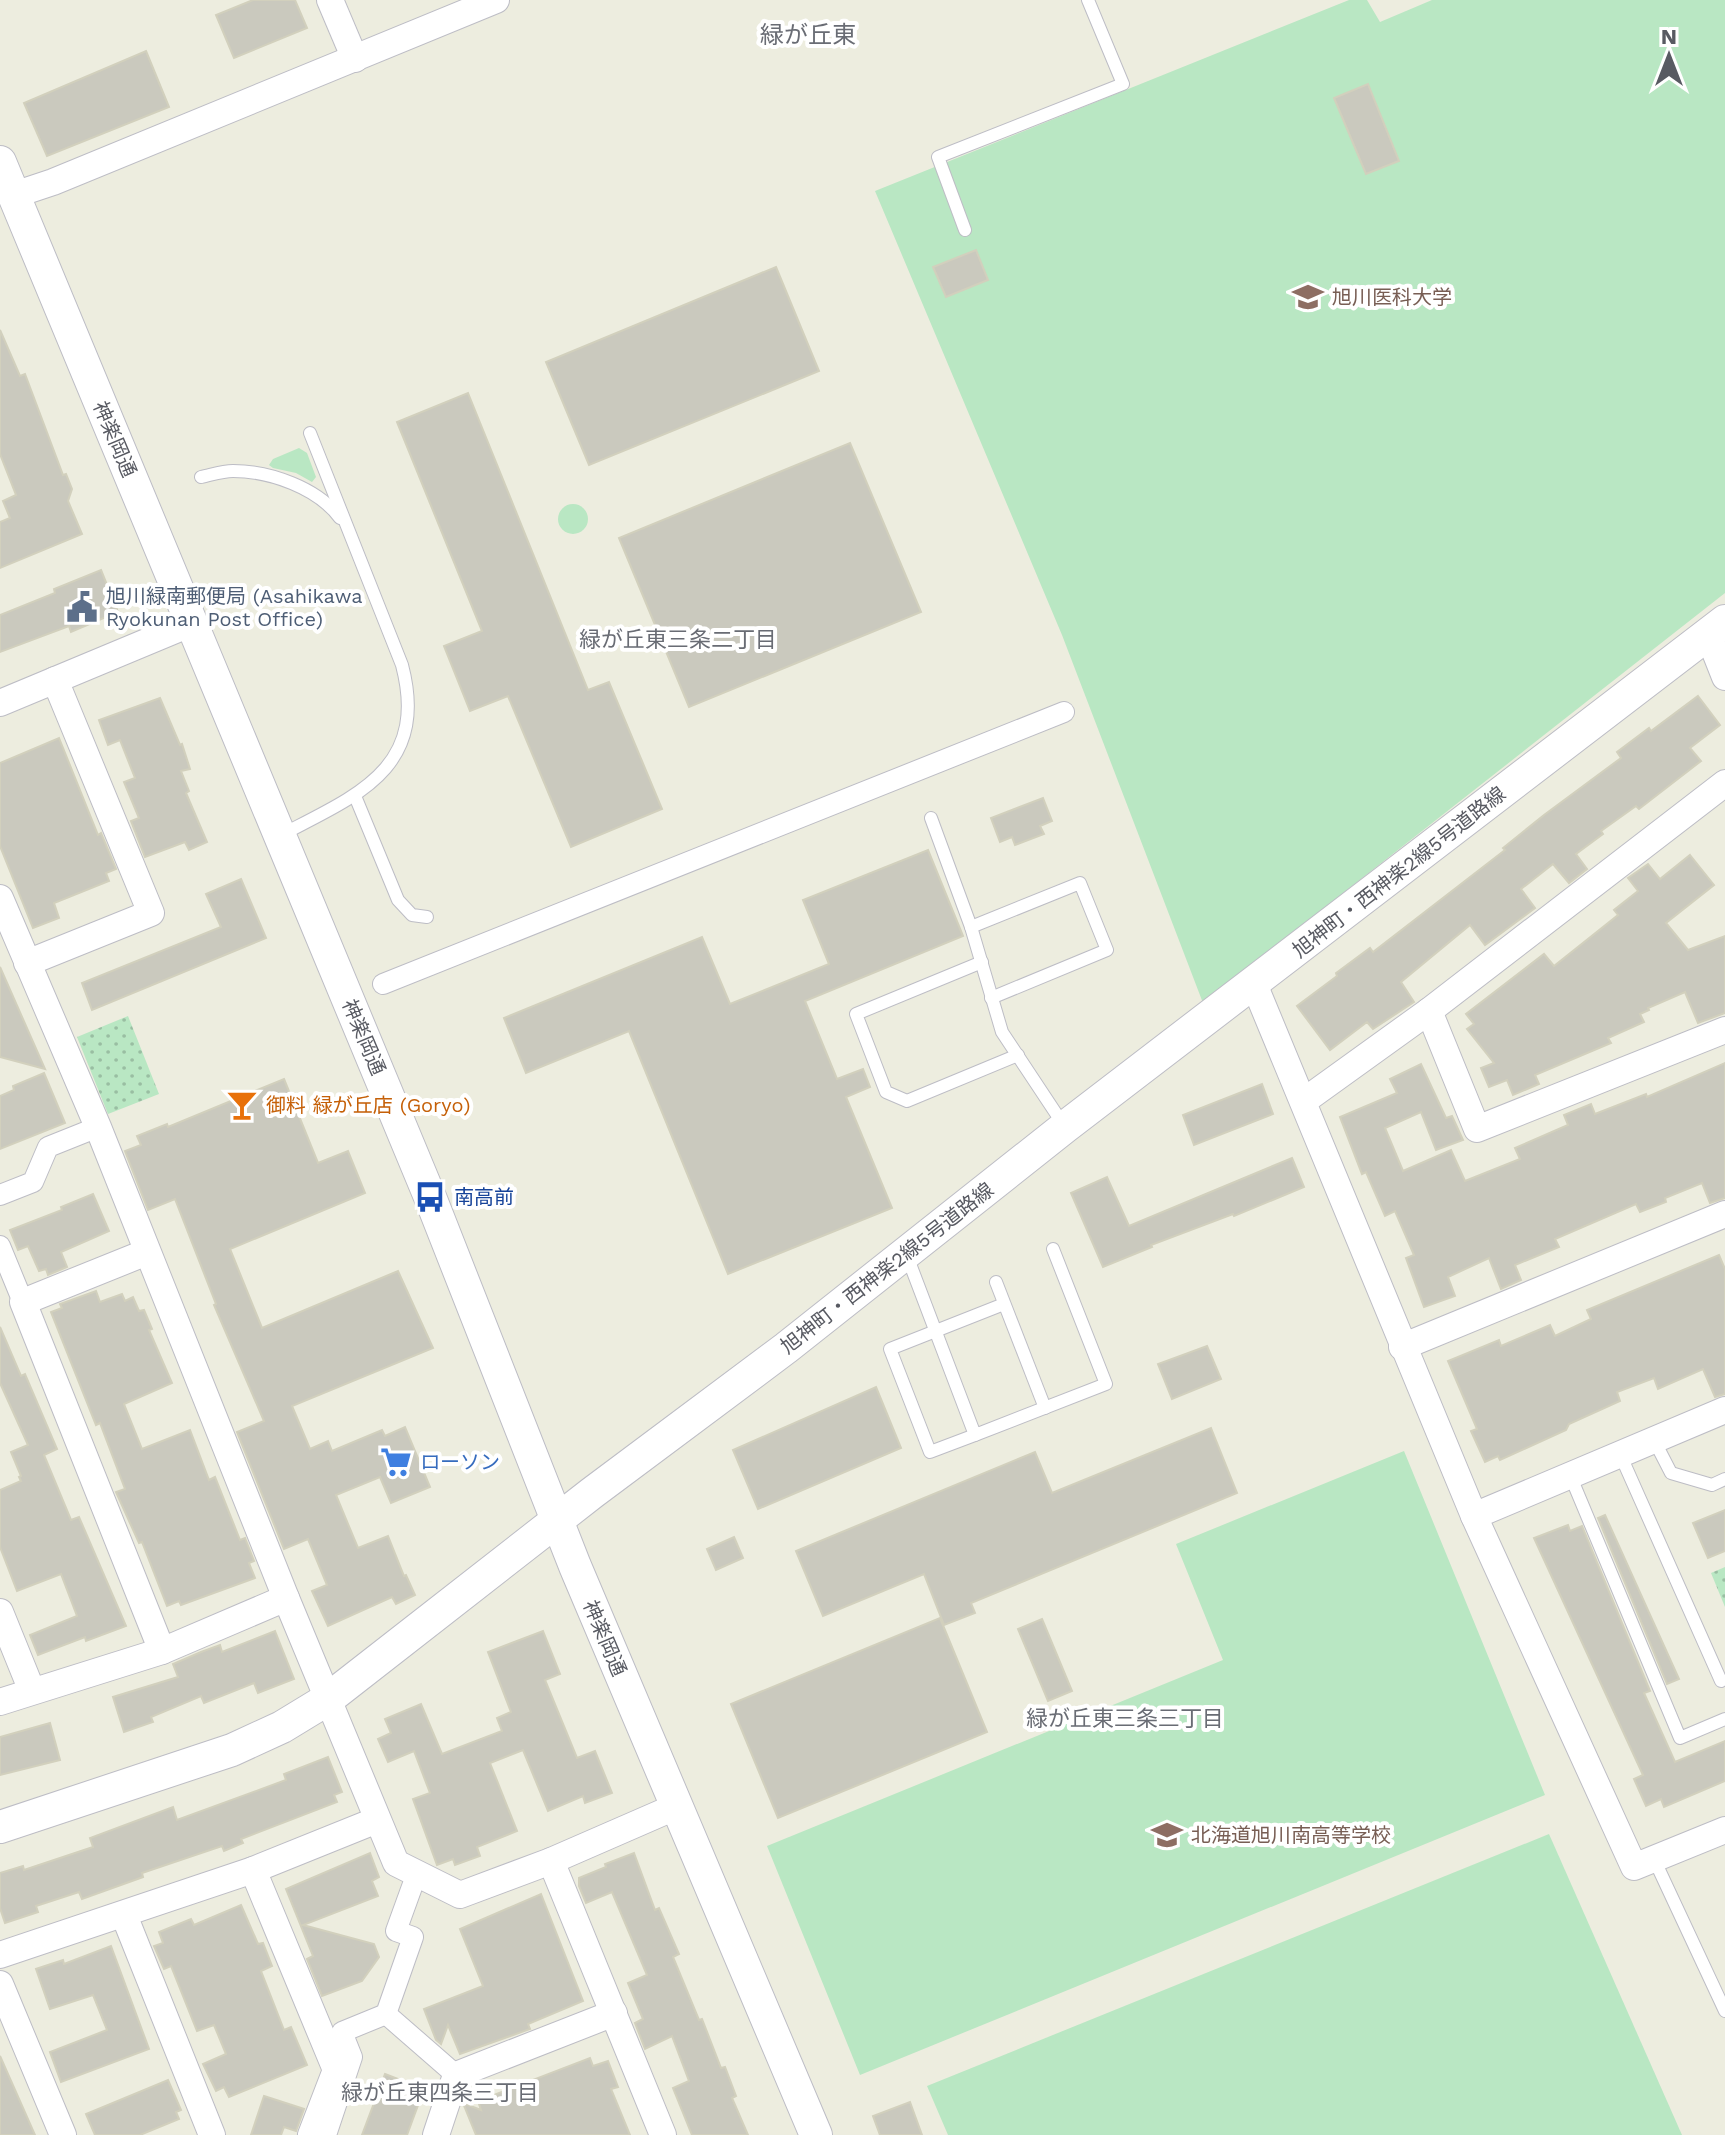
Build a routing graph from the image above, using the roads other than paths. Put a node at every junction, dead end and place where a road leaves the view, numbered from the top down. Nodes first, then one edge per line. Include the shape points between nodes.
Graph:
1 (330, 0) edge
2 (496, 0) edge
3 (1088, 0) edge
4 (355, 59) junction
5 (0, 162) edge
6 (14, 195) junction
7 (965, 230) dead end
8 (310, 433) dead end
9 (201, 477) dead end
10 (348, 528) junction
11 (192, 623) junction
12 (1716, 628) edge
13 (1725, 677) edge
14 (55, 680) junction
15 (0, 703) edge
16 (1064, 712) dead end
17 (1725, 783) edge
18 (355, 796) junction
19 (931, 818) dead end
20 (280, 836) junction
21 (0, 898) edge
22 (427, 917) dead end
23 (971, 927) junction
24 (982, 962) junction
25 (27, 963) junction
26 (383, 984) dead end
27 (1254, 984) junction
28 (991, 998) junction
29 (1429, 1011) junction
30 (1725, 1030) edge
31 (1018, 1055) junction
32 (1304, 1101) junction
33 (98, 1127) junction
34 (1065, 1127) junction
35 (0, 1195) edge
36 (1725, 1214) edge
37 (0, 1246) edge
38 (1053, 1249) dead end
39 (147, 1252) junction
40 (906, 1253) junction
41 (996, 1282) dead end
42 (23, 1302) junction
43 (1004, 1304) junction
44 (935, 1331) junction
45 (1402, 1347) junction
46 (1045, 1408) junction
47 (1725, 1410) edge
48 (975, 1435) junction
49 (1654, 1440) junction
50 (1620, 1454) junction
51 (1570, 1475) junction
52 (1725, 1479) edge
53 (1474, 1516) junction
54 (557, 1520) junction
55 (286, 1598) junction
56 (0, 1612) edge
57 (162, 1651) junction
58 (1721, 1681) dead end
59 (32, 1691) junction
60 (328, 1699) junction
61 (0, 1702) edge
62 (1725, 1719) edge
63 (675, 1807) junction
64 (377, 1820) junction
65 (0, 1827) edge
66 (1725, 1830) edge
67 (1654, 1859) junction
68 (551, 1861) junction
69 (253, 1870) junction
70 (417, 1873) junction
71 (124, 1915) junction
72 (0, 1955) edge
73 (0, 1984) edge
74 (1725, 2011) edge
75 (614, 2013) junction
76 (386, 2014) junction
77 (456, 2075) junction
78 (63, 2135) edge
79 (212, 2135) edge
80 (311, 2135) edge
81 (326, 2135) edge
82 (436, 2135) edge
83 (663, 2135) edge
84 (816, 2135) edge

1 - 4 street
2 - 4 street
3 - 7 lane via 1123,84 938,157
4 - 6 street
5 - 6 street, 神楽岡通
6 - 11 street, 神楽岡通
8 - 10 lane
9 - 10 lane via 230,471 289,482 333,509
10 - 18 lane via 408,689 408,717 400,743 383,773
11 - 14 street
11 - 20 street, 神楽岡通
12 - 13 street
12 - 27 street, 旭神町・西神楽2線5号道路線
14 - 15 street
14 - 25 street via 151,913
16 - 26 street
17 - 29 street
18 - 20 lane
18 - 22 lane via 398,900 412,915
19 - 23 lane
20 - 54 street, 神楽岡通
21 - 25 street
23 - 24 lane
23 - 28 lane via 1080,883 1107,950
24 - 28 lane
24 - 31 lane via 856,1014 886,1092 907,1101
25 - 33 street
27 - 32 street
27 - 34 street, 旭神町・西神楽2線5号道路線
28 - 31 lane via 1002,1032
29 - 30 street via 1477,1129
29 - 32 street
31 - 34 lane
32 - 45 street
33 - 35 street via 48,1147 33,1182
33 - 39 street
34 - 40 street, 旭神町・西神楽2線5号道路線
36 - 45 street
37 - 42 street
38 - 46 lane via 1106,1384
39 - 42 street
39 - 55 street
40 - 44 lane
40 - 54 street, 旭神町・西神楽2線5号道路線
41 - 43 lane
42 - 57 street
43 - 44 lane
43 - 46 lane
44 - 48 lane
44 - 48 lane via 890,1349 901,1378 930,1452
45 - 53 street
46 - 48 lane
47 - 49 street
49 - 50 street
49 - 52 lane via 1671,1473 1712,1485
50 - 51 street
50 - 58 lane
51 - 53 street
51 - 62 lane via 1680,1738
53 - 67 street via 1634,1867
54 - 60 street, 旭神町・西神楽2線5号道路線
54 - 63 street, 神楽岡通
55 - 57 street
55 - 60 street
56 - 59 street
57 - 59 street
59 - 61 street
60 - 64 street
60 - 65 street, 旭神町・西神楽2線5号道路線 via 232,1750
63 - 68 street
63 - 84 street, 神楽岡通
64 - 69 street
64 - 70 street via 396,1863
66 - 67 street
67 - 74 lane
68 - 70 street via 460,1895
68 - 75 street
69 - 71 street
69 - 80 street via 336,2070
70 - 76 street via 396,1931 413,1937
71 - 72 street
71 - 79 street
73 - 78 street
75 - 77 street
75 - 83 street
76 - 77 street
76 - 81 street via 342,2032 352,2057
77 - 82 street

